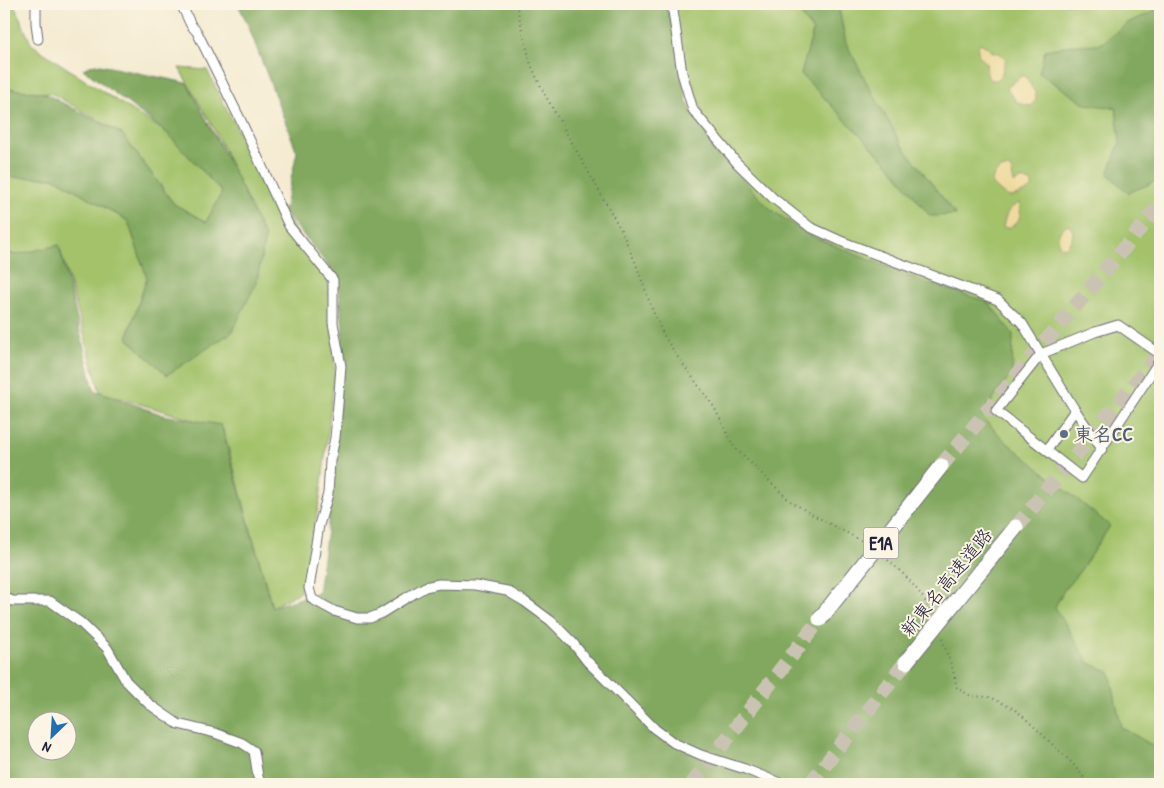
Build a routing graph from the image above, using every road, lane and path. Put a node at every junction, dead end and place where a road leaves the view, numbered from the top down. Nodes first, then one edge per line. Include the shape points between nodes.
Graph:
1 (36, 4) edge
2 (181, 4) edge
3 (516, 4) edge
4 (672, 4) edge
5 (38, 40) dead end
6 (1041, 354) junction
7 (1160, 354) edge
8 (1160, 360) edge
9 (1075, 410) junction
10 (1102, 448) junction
11 (1047, 450) junction
12 (941, 466) tunnel mouth
13 (774, 486) dead end
14 (1016, 526) tunnel mouth
15 (4, 597) edge
16 (820, 619) tunnel mouth
17 (906, 662) tunnel mouth
18 (261, 784) edge
19 (782, 784) edge

1 - 5 street
2 - 19 street via 242,123 289,226 333,280 333,323 341,366 328,494 319,525 309,588 312,599 334,611 370,618 425,587 439,584 475,585 507,591 551,621 655,729 674,743
3 - 13 path via 531,65 621,230 663,334 714,407 734,447
4 - 6 street via 682,72 693,110 736,163 810,227 998,300 1022,323
6 - 7 street via 1118,325
6 - 9 street
6 - 11 street via 996,411
8 - 10 street
9 - 10 street
9 - 11 street
10 - 11 street via 1082,478
12 - 16 highway, E1A, bridge
14 - 17 highway, 新東名高速道路, bridge
15 - 18 street via 12,601 50,600 107,648 126,681 149,704 178,724 215,733 254,751

